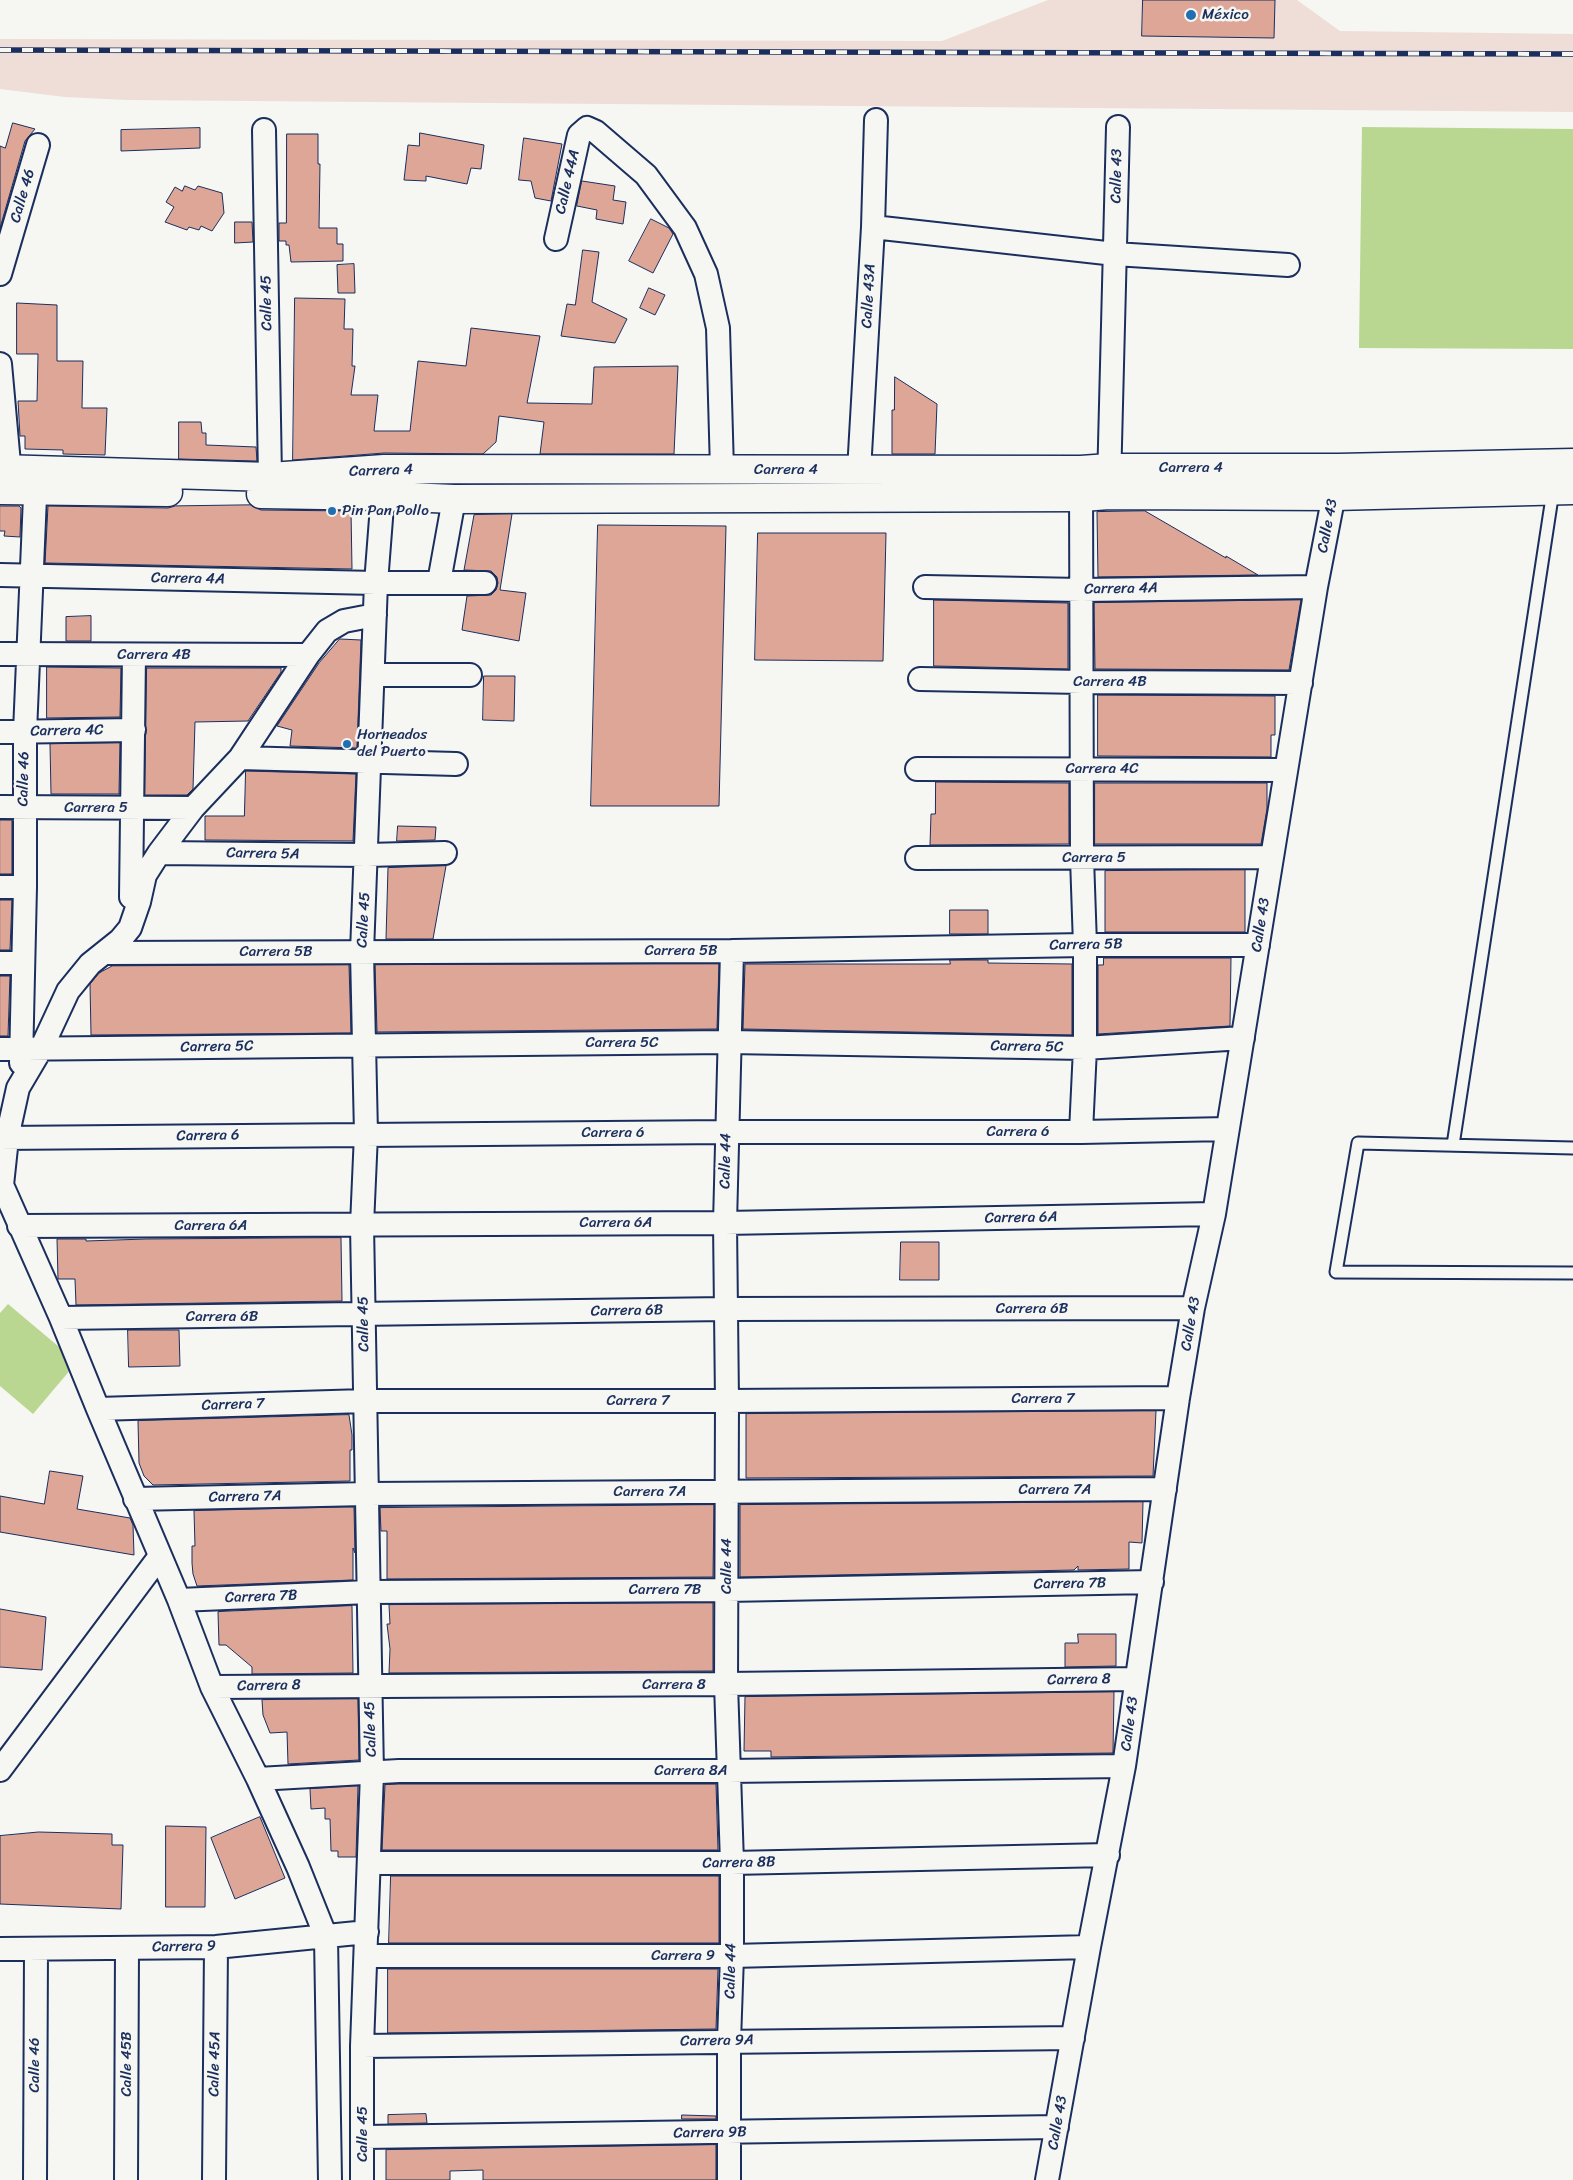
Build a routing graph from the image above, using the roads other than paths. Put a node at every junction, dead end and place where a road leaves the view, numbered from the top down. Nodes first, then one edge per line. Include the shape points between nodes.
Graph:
1 (876, 120) dead end
2 (1118, 127) dead end
3 (264, 130) dead end
4 (38, 146) dead end
5 (873, 227) junction
6 (556, 239) dead end
7 (1115, 254) junction
8 (1288, 265) dead end
9 (0, 274) edge
10 (0, 364) edge
11 (1573, 463) edge
12 (1109, 468) junction
13 (1338, 468) junction
14 (722, 470) junction
15 (1081, 470) junction
16 (860, 471) junction
17 (270, 477) junction
18 (16, 480) edge
19 (384, 482) junction
20 (1563, 490) edge
21 (1109, 495) junction
22 (1334, 496) junction
23 (1082, 497) junction
24 (454, 499) junction
25 (0, 575) edge
26 (30, 575) junction
27 (439, 582) junction
28 (376, 583) junction
29 (485, 583) dead end
30 (1316, 586) junction
31 (925, 588) dead end
32 (1082, 590) junction
33 (375, 615) junction
34 (0, 654) edge
35 (28, 654) junction
36 (134, 655) junction
37 (308, 655) junction
38 (373, 675) junction
39 (470, 675) dead end
40 (920, 679) dead end
41 (1082, 682) junction
42 (1301, 683) junction
43 (134, 730) junction
44 (0, 732) edge
45 (25, 732) junction
46 (240, 758) junction
47 (370, 761) junction
48 (456, 764) dead end
49 (917, 769) dead end
50 (1082, 769) junction
51 (1286, 770) junction
52 (0, 807) edge
53 (24, 807) junction
54 (133, 808) junction
55 (192, 808) junction
56 (159, 853) junction
57 (445, 853) dead end
58 (367, 856) junction
59 (1272, 857) junction
60 (917, 858) dead end
61 (1082, 858) junction
62 (0, 887) edge
63 (25, 887) junction
64 (130, 928) junction
65 (1085, 945) junction
66 (1258, 945) junction
67 (362, 952) junction
68 (732, 952) junction
69 (105, 953) junction
70 (0, 963) edge
71 (23, 963) junction
72 (1243, 1038) junction
73 (729, 1042) junction
74 (366, 1045) junction
75 (1085, 1048) junction
76 (0, 1049) edge
77 (32, 1049) junction
78 (1227, 1129) junction
79 (727, 1132) junction
80 (1081, 1132) junction
81 (366, 1134) junction
82 (4, 1138) edge
83 (1453, 1145) junction
84 (1573, 1148) edge
85 (1, 1188) edge
86 (1214, 1214) junction
87 (725, 1223) junction
88 (362, 1225) junction
89 (19, 1226) junction
90 (1573, 1274) edge
91 (1193, 1308) junction
92 (725, 1309) junction
93 (365, 1316) junction
94 (61, 1318) junction
95 (1178, 1398) junction
96 (365, 1401) junction
97 (727, 1401) junction
98 (98, 1409) junction
99 (1165, 1489) junction
100 (727, 1492) junction
101 (367, 1494) junction
102 (135, 1500) junction
103 (160, 1556) junction
104 (1152, 1582) junction
105 (727, 1590) junction
106 (369, 1592) junction
107 (179, 1600) junction
108 (1136, 1679) junction
109 (726, 1684) junction
110 (370, 1685) junction
111 (212, 1687) junction
112 (1124, 1766) junction
113 (0, 1770) edge
114 (728, 1771) junction
115 (372, 1773) junction
116 (258, 1779) junction
117 (1108, 1855) junction
118 (369, 1863) junction
119 (732, 1863) junction
120 (367, 1932) junction
121 (326, 1937) junction
122 (216, 1947) junction
123 (1089, 1947) junction
124 (0, 1949) edge
125 (36, 1949) junction
126 (128, 1949) junction
127 (366, 1956) junction
128 (732, 1956) junction
129 (1073, 2038) junction
130 (729, 2041) junction
131 (362, 2046) junction
132 (1057, 2127) junction
133 (728, 2132) junction
134 (364, 2137) junction
135 (35, 2180) edge
136 (126, 2180) edge
137 (214, 2180) edge
138 (330, 2180) edge
139 (362, 2180) edge
140 (729, 2180) edge
141 (1047, 2180) edge

1 - 5 street, Calle 43A
2 - 7 street, Calle 43
3 - 17 street, Calle 45
4 - 9 street, Calle 46
5 - 7 street
5 - 16 street, Calle 43A
6 - 14 street, Calle 44A via 579,135 587,128 646,175 684,228 706,274 718,328
7 - 8 street
7 - 12 street, Calle 43
10 - 18 street, Calle 46
11 - 13 street, Carrera 4
12 - 13 street, Carrera 4
12 - 15 street, Carrera 4
12 - 21 street, Calle 43
13 - 22 street, Calle 43
14 - 16 street, Carrera 4
14 - 19 street, Carrera 4
15 - 16 street, Carrera 4
15 - 23 street
17 - 18 street, Carrera 4
17 - 19 street, Carrera 4
18 - 19 street, Carrera 4
18 - 26 street, Calle 46
19 - 24 street, Carrera 4
19 - 28 street, Calle 45
20 - 22 street, Carrera 4
20 - 83 lane
21 - 22 street, Carrera 4
21 - 23 street, Carrera 4
22 - 30 street, Calle 43
23 - 24 street, Carrera 4
23 - 32 street
24 - 27 street
25 - 26 street, Carrera 4A
26 - 28 street, Carrera 4A
26 - 35 street, Calle 46
27 - 28 street, Carrera 4A
27 - 29 street, Carrera 4A
28 - 33 street, Calle 45
30 - 32 street, Carrera 4A
30 - 42 street, Calle 43
31 - 32 street, Carrera 4A
32 - 41 street
33 - 37 street via 344,621 327,631
33 - 38 street, Calle 45
34 - 35 street, Carrera 4B
35 - 36 street, Carrera 4B
35 - 45 street, Calle 46
36 - 37 street, Carrera 4B
36 - 43 street
37 - 46 street
38 - 39 street
38 - 47 street, Calle 45
40 - 41 street, Carrera 4B
41 - 42 street, Carrera 4B
41 - 50 street
42 - 51 street, Calle 43
43 - 45 street, Carrera 4C
43 - 54 street
44 - 45 street, Carrera 4C
45 - 53 street, Calle 46
46 - 47 street
46 - 55 street
47 - 48 street
47 - 58 street, Calle 45
49 - 50 street, Carrera 4C
50 - 51 street, Carrera 4C
50 - 61 street
51 - 59 street, Calle 43
52 - 53 street, Carrera 5
53 - 54 street, Carrera 5
53 - 63 street, Calle 46
54 - 55 street, Carrera 5
54 - 64 street
55 - 56 street
56 - 58 street, Carrera 5A
56 - 64 street via 145,876
57 - 58 street, Carrera 5A
58 - 67 street, Calle 45
59 - 61 street, Carrera 5
59 - 66 street, Calle 43
60 - 61 street, Carrera 5
61 - 65 street
62 - 63 street
63 - 71 street, Calle 46
64 - 69 street
65 - 66 street, Carrera 5B
65 - 68 street, Carrera 5B
65 - 75 street
66 - 72 street, Calle 43
67 - 68 street, Carrera 5B
67 - 69 street, Carrera 5B
67 - 74 street, Calle 45
68 - 73 street, Calle 44
69 - 77 street via 90,964 68,991
70 - 71 street
71 - 77 street, Calle 46
72 - 75 street, Carrera 5C
72 - 78 street, Calle 43
73 - 74 street, Carrera 5C
73 - 75 street, Carrera 5C
73 - 79 street, Calle 44
74 - 77 street, Carrera 5C
74 - 81 street, Calle 45
75 - 80 street
76 - 77 street, Carrera 5C
77 - 82 street
78 - 80 street, Carrera 6
78 - 86 street, Calle 43
79 - 80 street, Carrera 6
79 - 81 street, Carrera 6
79 - 87 street, Calle 44
81 - 82 street, Carrera 6
81 - 88 street, Calle 45
82 - 85 street
83 - 84 lane
83 - 90 lane via 1358,1143 1336,1272
85 - 89 street
86 - 87 street, Carrera 6A
86 - 91 street, Calle 43
87 - 88 street, Carrera 6A
87 - 92 street, Calle 44
88 - 89 street, Carrera 6A
88 - 93 street, Calle 45
89 - 94 street
91 - 92 street, Carrera 6B
91 - 95 street, Calle 43
92 - 93 street, Carrera 6B
92 - 97 street, Calle 44
93 - 94 street, Carrera 6B
93 - 96 street, Calle 45
94 - 98 street
95 - 97 street, Carrera 7
95 - 99 street, Calle 43
96 - 97 street, Carrera 7
96 - 98 street, Carrera 7
96 - 101 street, Calle 45
97 - 100 street, Calle 44
98 - 102 street
99 - 100 street, Carrera 7A
99 - 104 street, Calle 43
100 - 101 street, Carrera 7A
100 - 105 street, Calle 44
101 - 102 street, Carrera 7A
101 - 106 street, Calle 45
102 - 103 street
103 - 107 street
103 - 113 street
104 - 105 street, Carrera 7B
104 - 108 street, Calle 43
105 - 106 street, Carrera 7B
105 - 109 street, Calle 44
106 - 107 street, Carrera 7B
106 - 110 street, Calle 45
107 - 111 street
108 - 109 street, Carrera 8
108 - 112 street, Calle 43
109 - 110 street, Carrera 8
109 - 114 street, Calle 44
110 - 111 street, Carrera 8
110 - 115 street, Calle 45
111 - 116 street
112 - 114 street, Carrera 8A
112 - 117 street, Calle 43
114 - 115 street, Carrera 8A
114 - 119 street, Calle 44
115 - 116 street, Carrera 8A
115 - 118 street, Calle 45
116 - 121 street
117 - 119 street, Carrera 8B
117 - 123 street, Calle 43
118 - 119 street, Carrera 8B
118 - 120 street, Calle 45
119 - 128 street, Calle 44
120 - 121 street, Carrera 9
120 - 127 street, Calle 45
121 - 122 street, Carrera 9
121 - 138 street
122 - 126 street, Carrera 9
122 - 137 street, Calle 45A
123 - 128 street, Carrera 9
123 - 129 street, Calle 43
124 - 125 street, Carrera 9
125 - 126 street, Carrera 9
125 - 135 street, Calle 46
126 - 136 street, Calle 45B
127 - 128 street, Carrera 9
127 - 131 street, Calle 45
128 - 130 street, Calle 44
129 - 130 street, Carrera 9A
129 - 132 street, Calle 43
130 - 131 street, Carrera 9A
130 - 133 street, Calle 44
131 - 134 street, Calle 45
132 - 133 street, Carrera 9B
132 - 141 street, Calle 43
133 - 134 street, Carrera 9B
133 - 140 street, Calle 44
134 - 139 street, Calle 45

